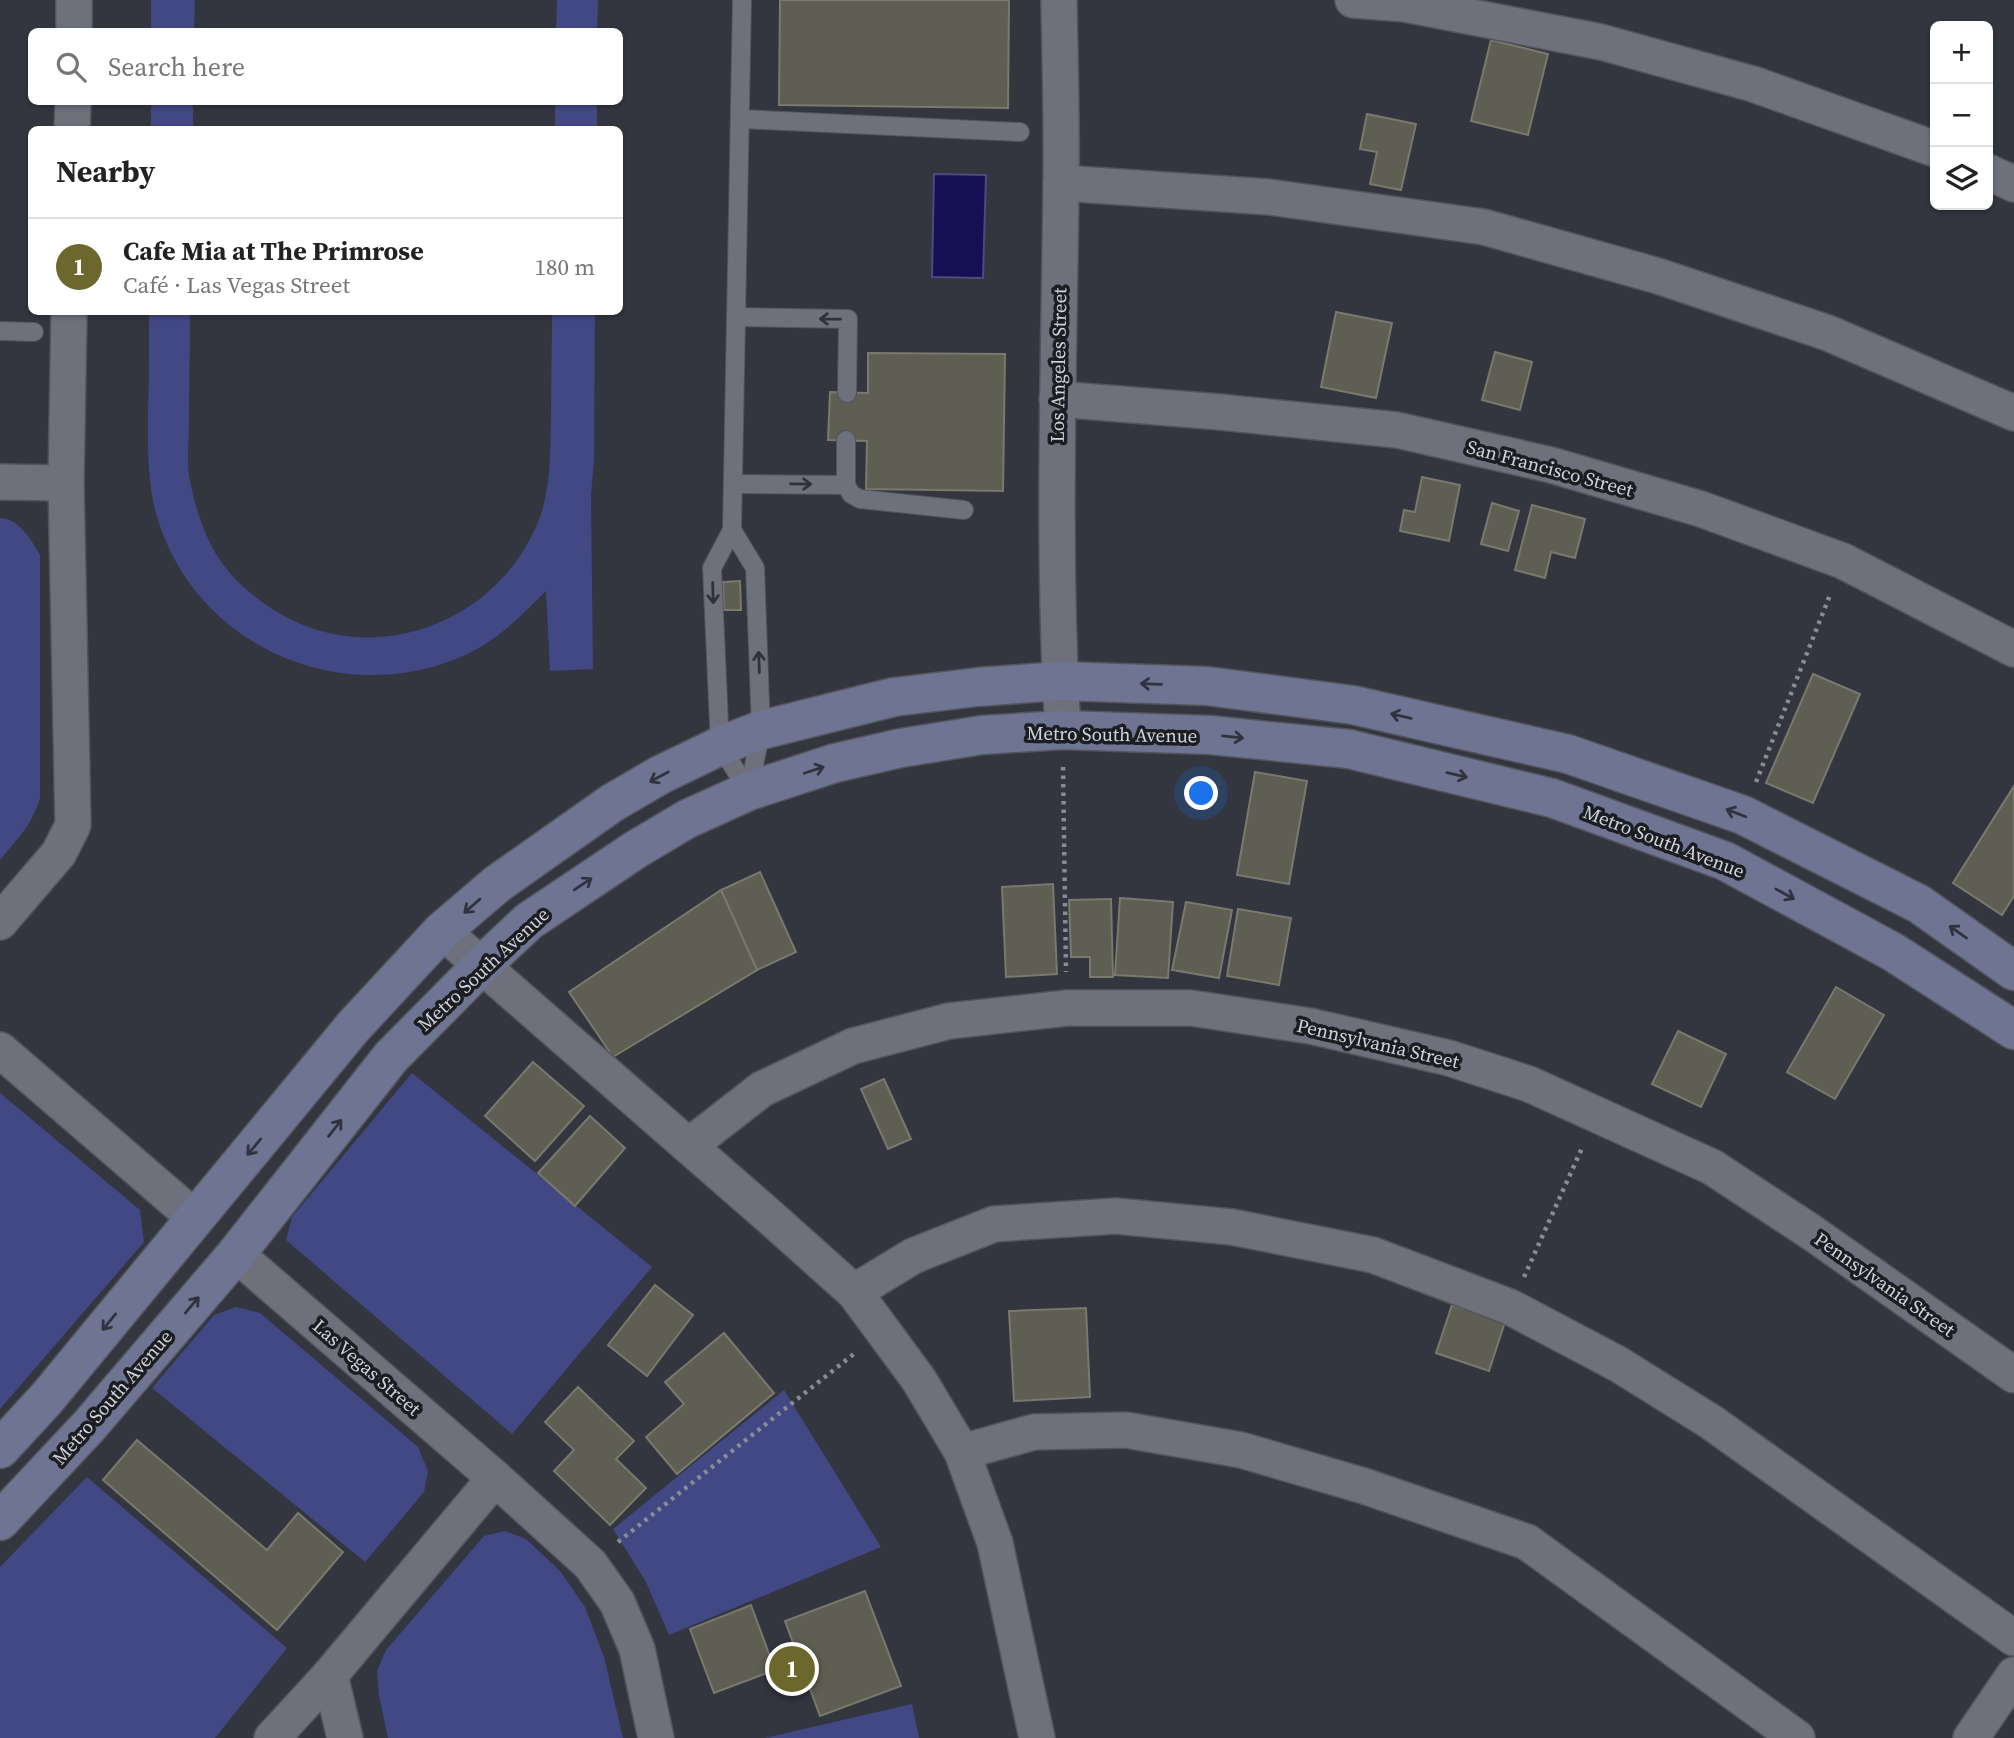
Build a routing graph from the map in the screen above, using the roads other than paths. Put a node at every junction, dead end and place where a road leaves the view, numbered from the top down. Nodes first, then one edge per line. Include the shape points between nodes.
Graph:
1 (74, 0) edge
2 (742, 0) edge
3 (1059, 0) edge
4 (1353, 0) edge
5 (74, 28) edge
6 (73, 105) edge
7 (740, 119) junction
8 (72, 126) edge
9 (1020, 132) dead end
10 (1930, 147) edge
11 (1993, 174) edge
12 (1061, 183) junction
13 (2014, 184) edge
14 (69, 315) edge
15 (736, 317) junction
16 (0, 331) edge
17 (34, 332) dead end
18 (847, 393) dead end
19 (1057, 399) junction
20 (2014, 413) edge
21 (846, 440) dead end
22 (0, 482) edge
23 (66, 483) junction
24 (733, 484) junction
25 (846, 485) junction
26 (964, 510) dead end
27 (732, 530) junction
28 (2014, 649) edge
29 (1060, 681) junction
30 (761, 730) junction
31 (1063, 730) junction
32 (719, 746) junction
33 (749, 791) junction
34 (0, 922) edge
35 (442, 931) junction
36 (481, 966) junction
37 (2014, 971) edge
38 (2014, 1030) edge
39 (0, 1050) edge
40 (690, 1145) junction
41 (195, 1218) junction
42 (236, 1254) junction
43 (854, 1292) junction
44 (2014, 1375) edge
45 (0, 1449) edge
46 (961, 1452) junction
47 (495, 1478) junction
48 (0, 1521) edge
49 (2014, 1638) edge
50 (330, 1675) junction
51 (2014, 1675) edge
52 (272, 1738) edge
53 (345, 1738) edge
54 (656, 1738) edge
55 (1037, 1738) edge
56 (1797, 1738) edge
57 (1971, 1738) edge

1 - 5 street
2 - 7 lane
3 - 12 street, Los Angeles Street
4 - 10 street via 1405,4 1601,42 1753,84
6 - 8 street
7 - 9 lane
7 - 15 lane
11 - 13 street
12 - 19 street, Los Angeles Street
12 - 20 street via 1269,197 1484,227 1658,276 1828,332
14 - 23 street
18 -> 15 lane via 848,319
15 - 24 lane
16 - 17 lane
19 - 28 street, San Francisco Street via 1397,430 1551,465 1702,509 1843,561
19 - 29 street, Los Angeles Street
21 - 25 lane
22 - 23 street
23 - 34 street via 73,825 58,852
24 -> 25 lane
24 - 27 lane
25 - 26 lane via 850,494 860,499
30 -> 27 lane via 755,568
27 -> 32 lane via 712,568
29 - 30 street via 894,697
29 - 31 street, Los Angeles Street
37 -> 29 street via 1919,904 1743,815 1568,754 1353,705 1207,686
30 - 32 street
30 - 33 lane
33 -> 31 street, Metro South Avenue via 835,763 901,748 982,735
31 -> 38 street, Metro South Avenue via 1210,735 1349,749 1552,798 1725,861 1893,952
32 - 33 lane
32 -> 35 street via 612,803 497,884
36 -> 33 street, Metro South Avenue via 529,921 612,864 687,819
35 - 36 street
35 -> 41 street via 354,1027
36 - 40 street
42 -> 36 street, Metro South Avenue via 391,1057
39 - 41 street, Las Vegas Street
40 - 43 street
40 - 44 street, Pennsylvania Street via 762,1089 853,1046 949,1021 1067,1008 1191,1008 1310,1026 1449,1058 1529,1084 1712,1167
41 - 42 street, Las Vegas Street
41 -> 45 street
42 - 47 street, Las Vegas Street
48 -> 42 street, Metro South Avenue via 89,1426
43 - 46 street via 919,1380
43 - 49 street via 913,1256 994,1224 1116,1216 1232,1227 1373,1255 1510,1307 1618,1364 1711,1422
46 - 55 street via 995,1544
46 - 56 street via 1034,1432 1126,1430 1241,1450 1376,1490 1527,1542
47 - 50 street
47 - 54 street, Las Vegas Street via 590,1564 617,1602 636,1649
50 - 52 street
50 - 53 street
51 - 57 street

